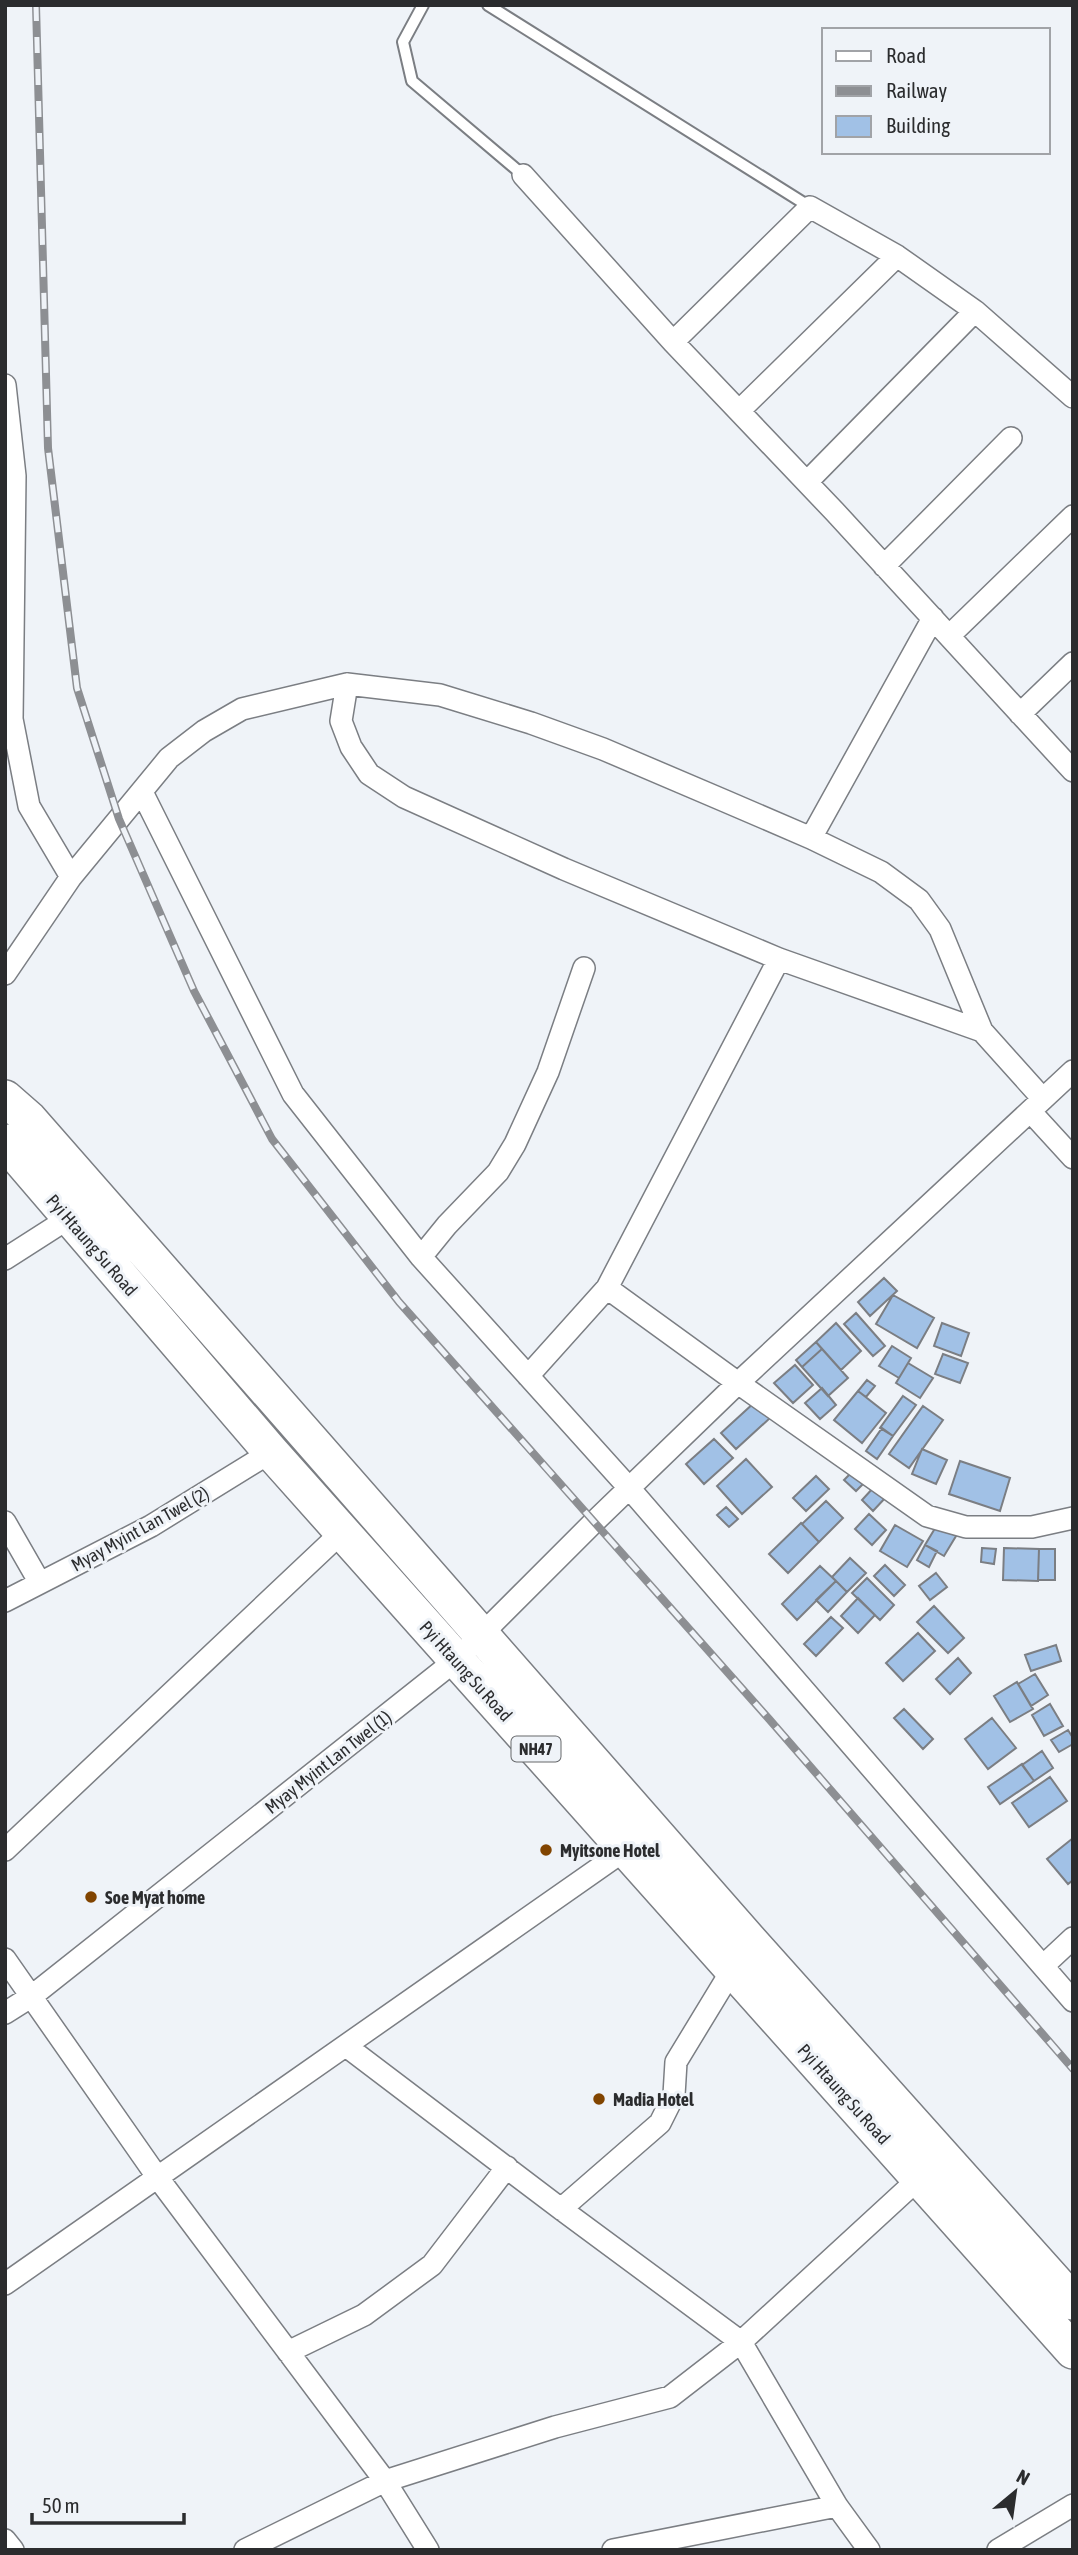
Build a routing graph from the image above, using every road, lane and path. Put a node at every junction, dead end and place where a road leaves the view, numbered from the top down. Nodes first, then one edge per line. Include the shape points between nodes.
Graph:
1 (423, 5) edge
2 (488, 5) edge
3 (523, 176) joint
4 (810, 207) junction
5 (897, 256) junction
6 (975, 311) junction
7 (673, 342) junction
8 (5, 385) edge
9 (1070, 390) edge
10 (739, 411) junction
11 (1010, 438) dead end
12 (807, 482) junction
13 (1073, 516) edge
14 (10, 523) edge
15 (884, 566) junction
16 (933, 618) junction
17 (949, 636) junction
18 (1073, 663) edge
19 (347, 684) junction
20 (1020, 714) junction
21 (1073, 771) edge
22 (142, 792) junction
23 (811, 838) junction
24 (71, 877) junction
25 (779, 960) junction
26 (584, 968) dead end
27 (5, 974) edge
28 (982, 1031) junction
29 (1073, 1071) edge
30 (5, 1098) edge
31 (1036, 1105) junction
32 (5, 1142) edge
33 (1073, 1158) edge
34 (69, 1218) junction
35 (137, 1244) junction
36 (421, 1257) junction
37 (5, 1259) edge
38 (107, 1262) junction
39 (607, 1288) junction
40 (528, 1376) junction
41 (260, 1383) junction
42 (738, 1383) junction
43 (229, 1404) junction
44 (271, 1452) junction
45 (631, 1489) junction
46 (1073, 1518) edge
47 (5, 1522) edge
48 (342, 1532) junction
49 (40, 1583) junction
50 (5, 1601) edge
51 (482, 1636) junction
52 (456, 1660) junction
53 (647, 1823) junction
54 (5, 1850) edge
55 (625, 1850) junction
56 (1073, 1938) edge
57 (749, 1940) junction
58 (5, 1959) edge
59 (1044, 1966) junction
60 (732, 1971) junction
61 (32, 1996) junction
62 (1073, 2001) edge
63 (5, 2013) edge
64 (346, 2046) junction
65 (837, 2063) junction
66 (508, 2167) junction
67 (933, 2168) junction
68 (158, 2178) junction
69 (561, 2209) junction
70 (5, 2284) edge
71 (1061, 2305) edge
72 (741, 2342) junction
73 (1073, 2351) edge
74 (288, 2352) junction
75 (385, 2481) junction
76 (1073, 2504) edge
77 (837, 2506) junction
78 (5, 2540) edge
79 (13, 2550) edge
80 (245, 2550) edge
81 (428, 2550) edge
82 (613, 2550) edge
83 (869, 2550) edge
84 (998, 2550) edge

1 - 3 lane via 403,41 412,81
2 - 4 lane
3 - 7 street
4 - 5 street
4 - 7 street
5 - 6 street
5 - 10 street
6 - 9 street
6 - 12 street
7 - 10 street
8 - 14 street via 15,476
10 - 12 street
11 - 15 street
12 - 15 street
13 - 17 street
14 - 24 street via 12,719 29,806
15 - 16 street
16 - 17 street
16 - 23 street
17 - 20 street
18 - 20 street
19 - 22 street via 242,709 169,758
19 - 23 street via 440,695 531,723
19 - 25 street via 341,720 351,747 369,774 404,797
20 - 21 street
22 - 24 street
22 - 36 street via 293,1094
23 - 28 street via 881,872 919,900 940,929
24 - 27 street
25 - 28 street
25 - 39 street
26 - 36 street via 548,1072 515,1144 498,1172
28 - 31 street
29 - 31 street, Myay Myint Lan Twel (1)
30 - 35 highway, Pyi Htaung Su Road / NH47 via 29,1119
31 - 33 street
31 - 42 street, Myay Myint Lan Twel (1)
32 - 34 highway, Pyi Htaung Su Road / NH47
34 - 37 street
34 - 38 highway, Pyi Htaung Su Road / NH47
35 - 38 highway
35 - 41 highway, Pyi Htaung Su Road / NH47
36 - 40 street
38 - 43 highway, Pyi Htaung Su Road / NH47
39 - 40 street
39 - 42 street
40 - 45 street
41 - 43 highway
41 - 51 highway, Pyi Htaung Su Road / NH47
42 - 45 street, Myay Myint Lan Twel (1)
42 - 46 street via 927,1516 966,1527 1032,1527
43 - 44 highway, Pyi Htaung Su Road / NH47
44 - 48 highway, Pyi Htaung Su Road / NH47
44 - 49 street, Myay Myint Lan Twel (2) via 151,1526
45 - 51 street, Myay Myint Lan Twel (1)
45 - 59 street
47 - 49 street
48 - 52 highway, Pyi Htaung Su Road / NH47
48 - 54 street
49 - 50 street, Myay Myint Lan Twel (2)
51 - 52 street, Myay Myint Lan Twel (1)
51 - 53 highway, Pyi Htaung Su Road / NH47
52 - 55 highway, Pyi Htaung Su Road / NH47
52 - 61 street, Myay Myint Lan Twel (1)
53 - 55 street
53 - 57 highway, Pyi Htaung Su Road / NH47
55 - 60 highway, Pyi Htaung Su Road / NH47
55 - 64 street
56 - 59 street
57 - 60 street
57 - 65 highway, Pyi Htaung Su Road / NH47
58 - 61 street
59 - 62 street
60 - 65 highway, Pyi Htaung Su Road / NH47
60 - 69 street via 676,2062 674,2095 660,2123
61 - 63 street, Myay Myint Lan Twel (1)
61 - 68 street
64 - 66 street
64 - 68 street
65 - 67 highway, Pyi Htaung Su Road / NH47
66 - 69 street
66 - 74 street via 432,2265 364,2315
67 - 71 highway, Pyi Htaung Su Road / NH47
67 - 72 street
68 - 70 street
68 - 74 street
69 - 72 street
71 - 73 highway, Pyi Htaung Su Road / NH47
72 - 75 street via 670,2397 555,2427
72 - 77 street
74 - 75 street
75 - 80 street
75 - 81 street
76 - 84 street
77 - 82 street
77 - 83 street
78 - 79 street

